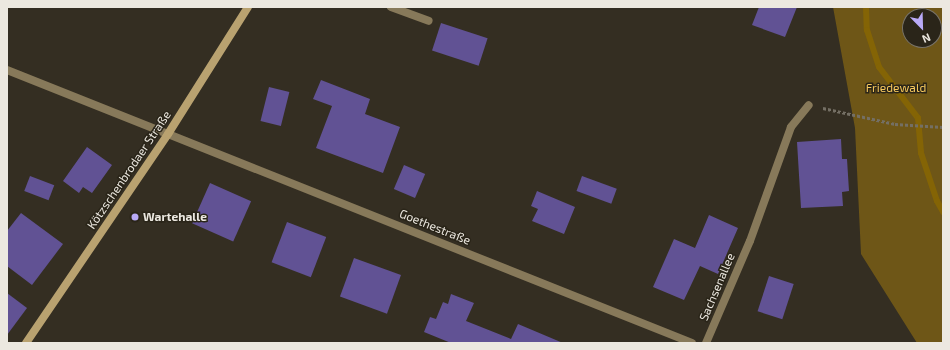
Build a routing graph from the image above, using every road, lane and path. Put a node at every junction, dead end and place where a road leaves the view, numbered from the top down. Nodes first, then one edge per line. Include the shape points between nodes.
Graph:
1 (248, 7) edge
2 (391, 7) edge
3 (429, 22) dead end
4 (7, 70) edge
5 (809, 106) joint
6 (943, 127) edge
7 (168, 134) junction
8 (26, 343) edge
9 (692, 343) edge
10 (706, 343) edge

1 - 7 street, Kötzschenbrodaer Straße
2 - 3 street
4 - 7 street, Goethestraße
5 - 6 path via 856,113 895,124
5 - 10 street, Sachsenallee via 791,127 750,242
7 - 8 street, Kötzschenbrodaer Straße
7 - 9 street, Goethestraße

